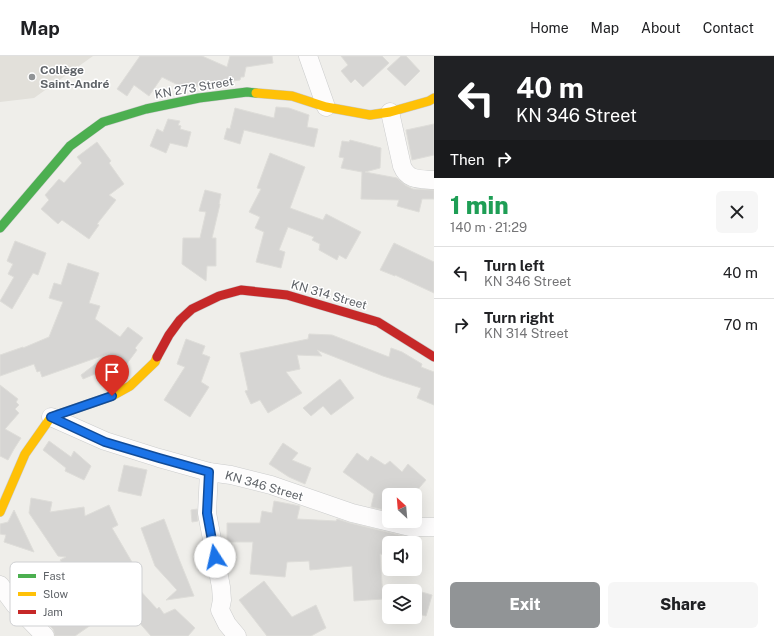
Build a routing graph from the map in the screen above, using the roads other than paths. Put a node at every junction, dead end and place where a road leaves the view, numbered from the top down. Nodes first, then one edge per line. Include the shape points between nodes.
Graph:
1 (308, 56) edge
2 (434, 98) edge
3 (326, 107) junction
4 (390, 112) junction
5 (434, 180) edge
6 (0, 228) edge
7 (434, 357) edge
8 (51, 417) junction
9 (209, 472) junction
10 (0, 512) edge
11 (434, 527) edge
12 (0, 585) edge
13 (10, 598) edge
14 (35, 626) edge
15 (45, 636) edge
16 (237, 636) edge

1 - 3 street
2 - 4 street, KN 273 Street
3 - 4 street, KN 273 Street via 370,115
3 - 6 street, KN 273 Street via 292,96 247,92 199,98 146,109 103,122 70,146
4 - 5 street via 405,173 409,177
7 - 8 street, KN 314 Street via 378,322 287,295 241,290 219,296 192,309 168,335 155,362 130,386 112,396
8 - 9 street, KN 346 Street via 105,442
8 - 10 street via 25,454
9 - 11 street, KN 346 Street via 271,486 352,513 410,527
9 - 16 street via 207,513 221,587 220,610
12 - 13 street
14 - 15 street

